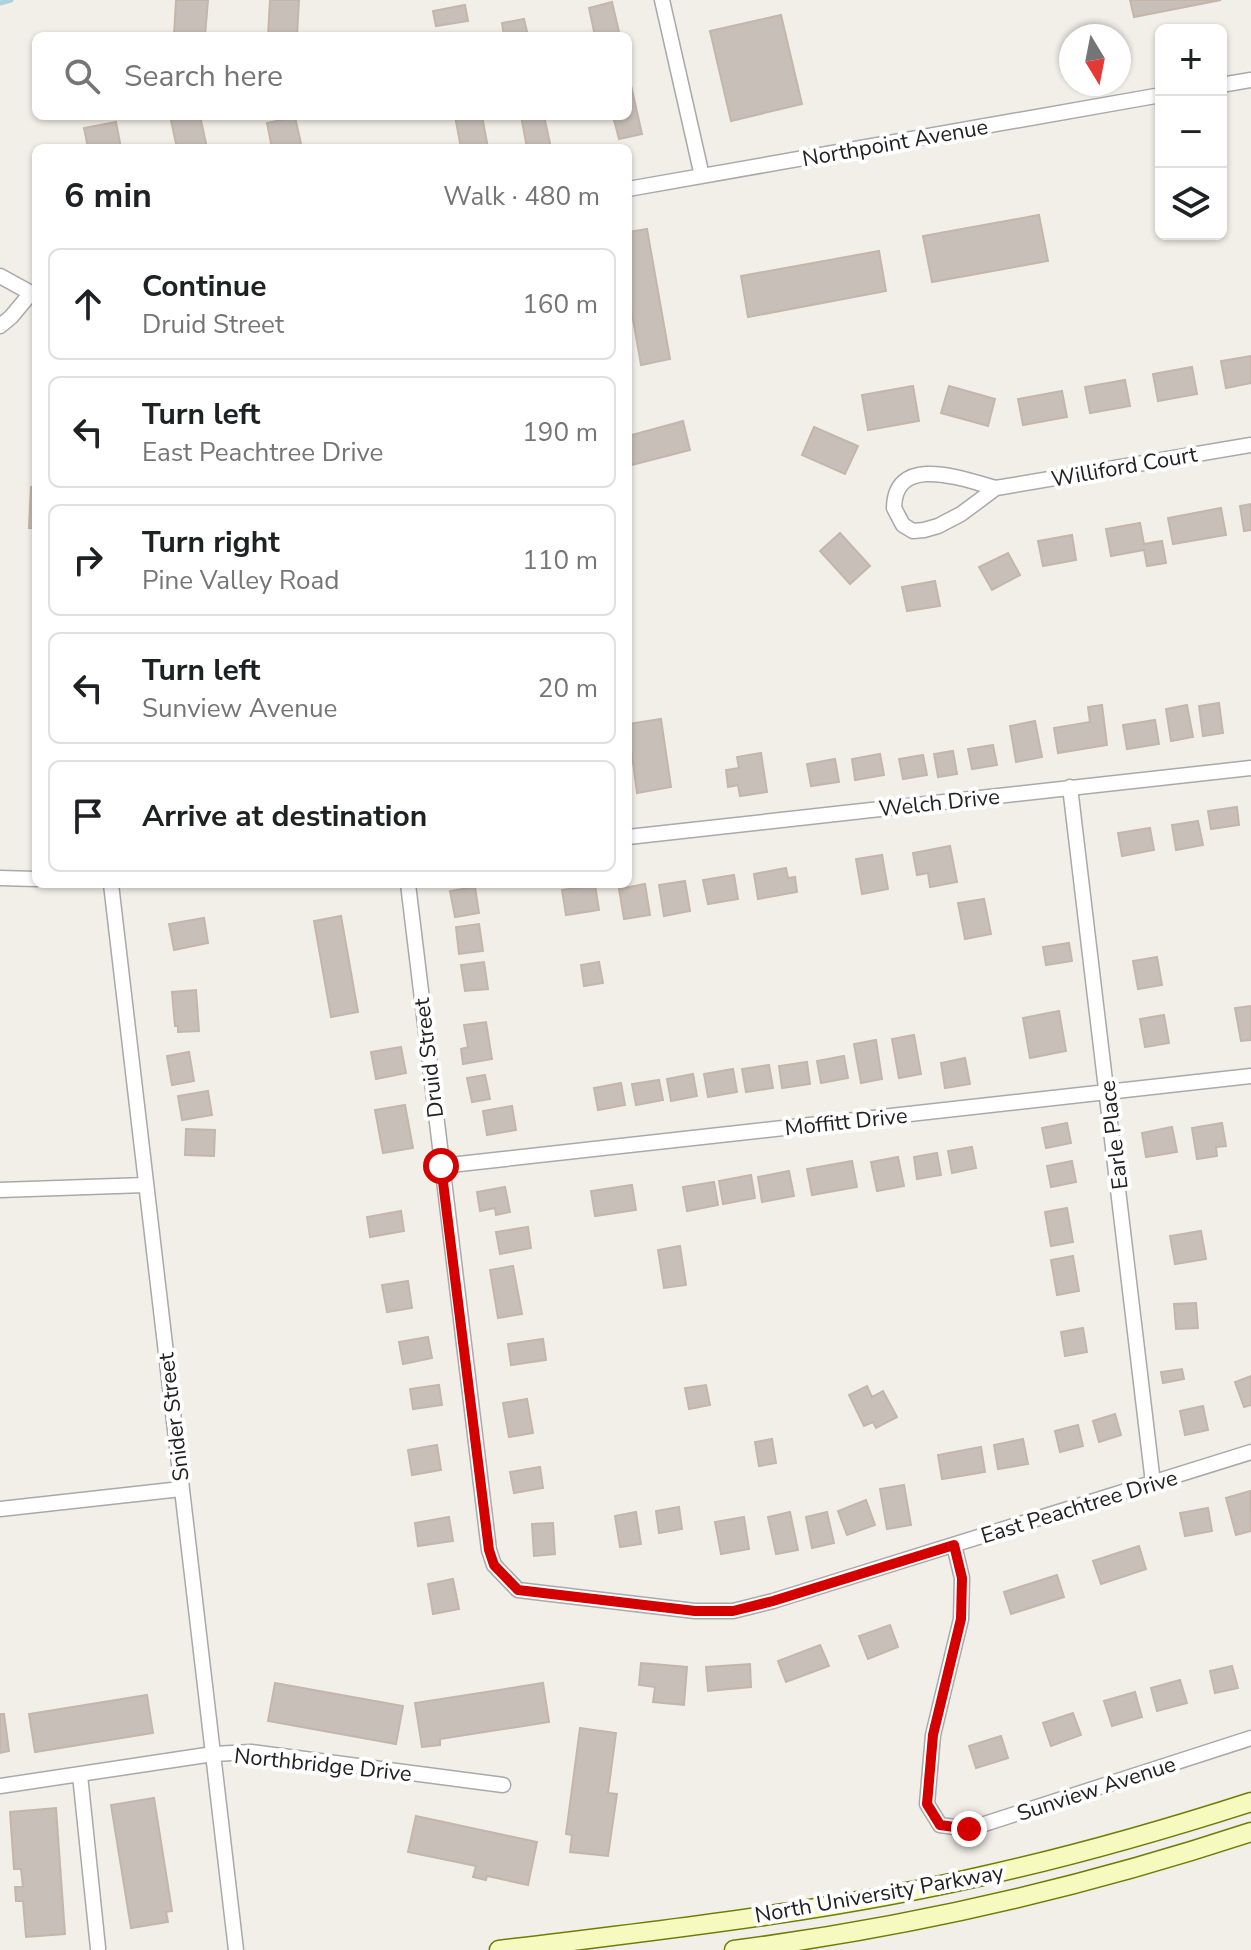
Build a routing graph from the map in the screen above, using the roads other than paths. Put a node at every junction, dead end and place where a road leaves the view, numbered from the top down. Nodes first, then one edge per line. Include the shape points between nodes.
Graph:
1 (662, 0) edge
2 (1251, 80) edge
3 (1227, 84) edge
4 (1155, 96) edge
5 (702, 176) junction
6 (632, 188) edge
7 (0, 276) edge
8 (32, 291) edge
9 (32, 294) edge
10 (0, 326) edge
11 (1251, 445) edge
12 (996, 488) junction
13 (1251, 768) edge
14 (1070, 787) junction
15 (632, 837) edge
16 (0, 878) edge
17 (32, 879) edge
18 (111, 888) edge
19 (408, 888) edge
20 (1251, 1076) edge
21 (1109, 1092) junction
22 (441, 1166) junction
23 (145, 1185) junction
24 (0, 1190) edge
25 (1251, 1452) edge
26 (1153, 1483) junction
27 (181, 1489) junction
28 (0, 1509) edge
29 (954, 1545) junction
30 (494, 1565) joint
31 (1251, 1738) edge
32 (213, 1754) junction
33 (80, 1775) junction
34 (503, 1785) dead end
35 (0, 1786) edge
36 (1251, 1802) edge
37 (1251, 1832) edge
38 (98, 1948) edge
39 (236, 1950) edge
40 (499, 1950) edge
41 (734, 1950) edge

1 - 5 street
2 - 3 street
4 - 5 street, Northpoint Avenue
5 - 6 street, Northpoint Avenue
7 - 8 street
9 - 10 street
11 - 12 street, Williford Court
12 - 12 street, Williford Court via 961,514 924,530 903,525 894,508 898,489 920,475 942,473
13 - 14 street, Welch Drive
14 - 15 street, Welch Drive
14 - 21 street, Earle Place
16 - 17 street
18 - 23 street, Snider Street
19 - 22 street, Druid Street
20 - 21 street, Moffitt Drive
21 - 22 street, Moffitt Drive
21 - 26 street, Earle Place
22 - 30 street, Druid Street
23 - 24 street
23 - 27 street, Snider Street
25 - 26 street, East Peachtree Drive
26 - 29 street, East Peachtree Drive
27 - 28 street
27 - 32 street, Snider Street
29 - 30 street, East Peachtree Drive via 733,1611 518,1590
29 - 31 street, Sunview Avenue via 962,1578 961,1619 933,1735 927,1791 927,1804 940,1825 969,1829
32 - 33 street, Northbridge Drive
32 - 34 street, Northbridge Drive via 251,1752
32 - 39 street, Snider Street
33 - 35 street, Northbridge Drive
33 - 38 street
36 - 40 main road, North University Parkway via 1112,1843 915,1890
37 - 41 main road, North University Parkway via 1147,1866 1010,1901

